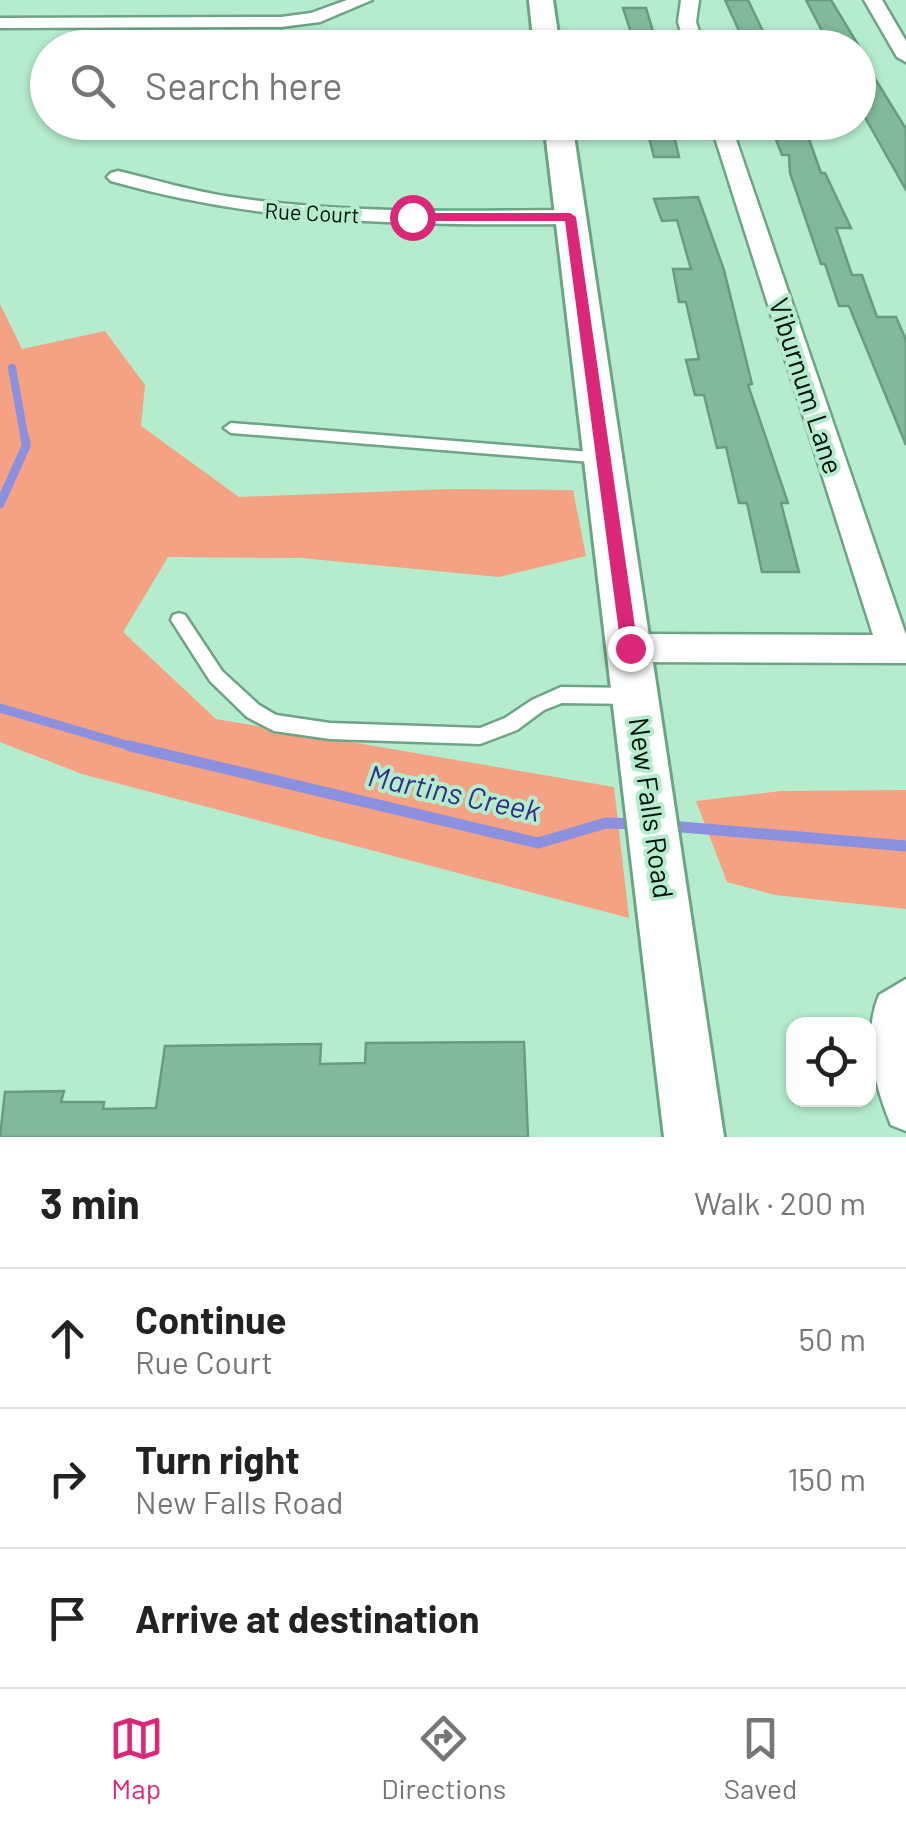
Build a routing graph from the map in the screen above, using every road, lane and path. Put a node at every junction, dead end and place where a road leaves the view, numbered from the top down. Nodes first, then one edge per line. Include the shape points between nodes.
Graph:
1 (12, 0) edge
2 (198, 0) edge
3 (363, 0) edge
4 (542, 0) edge
5 (690, 0) edge
6 (873, 0) edge
7 (0, 20) edge
8 (189, 24) junction
9 (545, 30) edge
10 (690, 30) edge
11 (906, 57) edge
12 (560, 140) edge
13 (726, 140) edge
14 (118, 177) dead end
15 (570, 217) junction
16 (231, 428) dead end
17 (604, 458) junction
18 (178, 620) dead end
19 (630, 648) junction
20 (899, 649) edge
21 (636, 696) junction
22 (906, 999) edge
23 (906, 1110) edge
24 (694, 1137) edge

1 - 7 street
2 - 8 street
3 - 8 street via 298,21
4 - 9 main road
5 - 10 street
6 - 11 street
7 - 8 street
12 - 15 main road, New Falls Road
13 - 20 street, Viburnum Lane
14 - 15 street, Rue Court via 172,195 262,211
15 - 17 main road, New Falls Road
16 - 17 lane
17 - 19 main road, New Falls Road
18 - 21 lane via 216,676 274,724 480,736 562,695
19 - 20 street
19 - 21 main road, New Falls Road
21 - 24 main road, New Falls Road
22 - 23 street via 893,1009 888,1037

